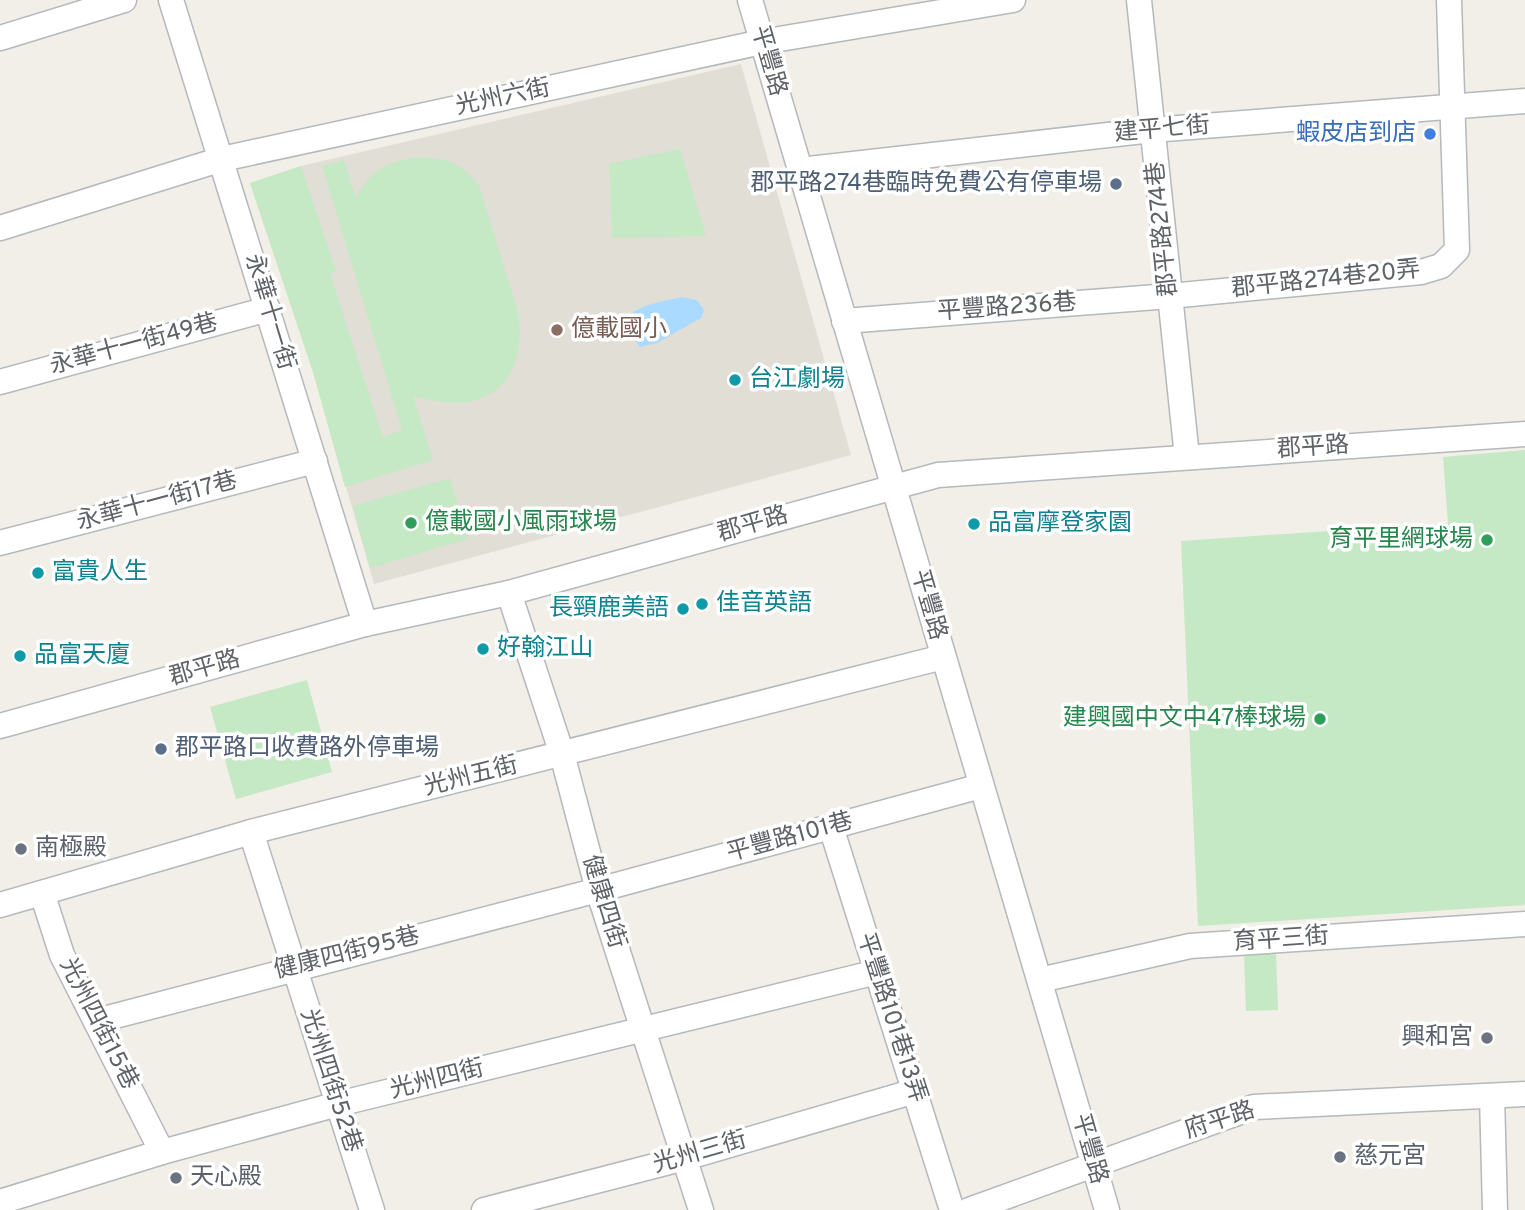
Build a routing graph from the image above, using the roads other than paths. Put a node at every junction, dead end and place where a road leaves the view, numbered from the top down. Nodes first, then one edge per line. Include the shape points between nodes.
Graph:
1 (124, 0) edge
2 (171, 0) edge
3 (750, 0) edge
4 (1013, 0) edge
5 (1139, 0) edge
6 (1449, 0) edge
7 (0, 38) edge
8 (762, 42) junction
9 (1525, 101) edge
10 (1452, 106) junction
11 (1152, 130) junction
12 (222, 159) junction
13 (800, 170) junction
14 (0, 228) edge
15 (1170, 296) junction
16 (268, 309) junction
17 (844, 321) junction
18 (0, 382) edge
19 (1525, 433) edge
20 (1186, 457) junction
21 (315, 461) junction
22 (893, 486) junction
23 (0, 543) edge
24 (509, 593) junction
25 (365, 624) junction
26 (943, 657) junction
27 (0, 726) edge
28 (562, 754) junction
29 (981, 786) junction
30 (831, 827) junction
31 (251, 832) junction
32 (598, 890) junction
33 (42, 893) junction
34 (0, 905) edge
35 (1525, 923) edge
36 (294, 967) junction
37 (877, 972) junction
38 (1040, 980) junction
39 (96, 1021) junction
40 (643, 1030) junction
41 (915, 1091) junction
42 (1525, 1094) edge
43 (1492, 1096) junction
44 (338, 1104) junction
45 (162, 1152) junction
46 (685, 1158) junction
47 (1094, 1165) junction
48 (3, 1201) edge
49 (372, 1210) edge
50 (484, 1210) edge
51 (701, 1210) edge
52 (952, 1210) edge
53 (969, 1210) edge
54 (1107, 1210) edge
55 (1495, 1210) edge

1 - 7 street
2 - 12 street, 永華十一街
3 - 8 street, 平豐路
4 - 8 street, 光州六街
5 - 11 street, 郡平路274巷
6 - 10 street, 郡平路274巷20弄
8 - 12 street, 光州六街
8 - 13 street, 平豐路
9 - 10 street, 建平七街
10 - 11 street, 建平七街
10 - 15 street, 郡平路274巷20弄 via 1457,250 1441,266 1421,272
11 - 13 street, 建平七街
11 - 15 street, 郡平路274巷
12 - 14 street, 光州六街
12 - 16 street, 永華十一街
13 - 17 street, 平豐路
15 - 17 street, 平豐路236巷
15 - 20 street, 郡平路274巷
16 - 18 street, 永華十一街49巷
16 - 21 street, 永華十一街
17 - 22 street, 平豐路
19 - 20 street, 郡平路
20 - 22 street, 郡平路 via 938,475
21 - 23 street, 永華十一街17巷
21 - 25 street, 永華十一街
22 - 24 street, 郡平路
22 - 26 street, 平豐路
24 - 25 street, 郡平路
24 - 28 street, 健康四街
25 - 27 street, 郡平路
26 - 28 street, 光州五街
26 - 29 street, 平豐路
28 - 31 street, 光州五街
28 - 32 street, 健康四街
29 - 30 street, 平豐路101巷
29 - 38 street, 平豐路
30 - 32 street, 平豐路101巷
30 - 37 street, 平豐路101巷13弄
31 - 33 street, 光州五街
31 - 36 street, 光州四街52巷
32 - 36 street, 健康四街95巷
32 - 40 street, 健康四街
33 - 34 street, 光州五街
33 - 39 street, 光州四街15巷 via 62,955
35 - 38 street, 育平三街 via 1190,946
36 - 39 street, 健康四街95巷
36 - 44 street, 光州四街52巷
37 - 40 street, 光州四街
37 - 41 street, 平豐路101巷13弄
38 - 47 street, 平豐路
39 - 45 street, 光州四街15巷
40 - 44 street, 光州四街
40 - 46 street, 健康四街
41 - 46 street, 光州三街
41 - 52 street, 平豐路101巷13弄
42 - 43 street, 府平路
43 - 47 street, 府平路 via 1254,1107
43 - 55 street
44 - 45 street, 光州四街
44 - 49 street, 光州四街52巷
45 - 48 street, 光州四街
46 - 50 street, 光州三街
46 - 51 street, 健康四街
47 - 53 street, 府平路
47 - 54 street, 平豐路

